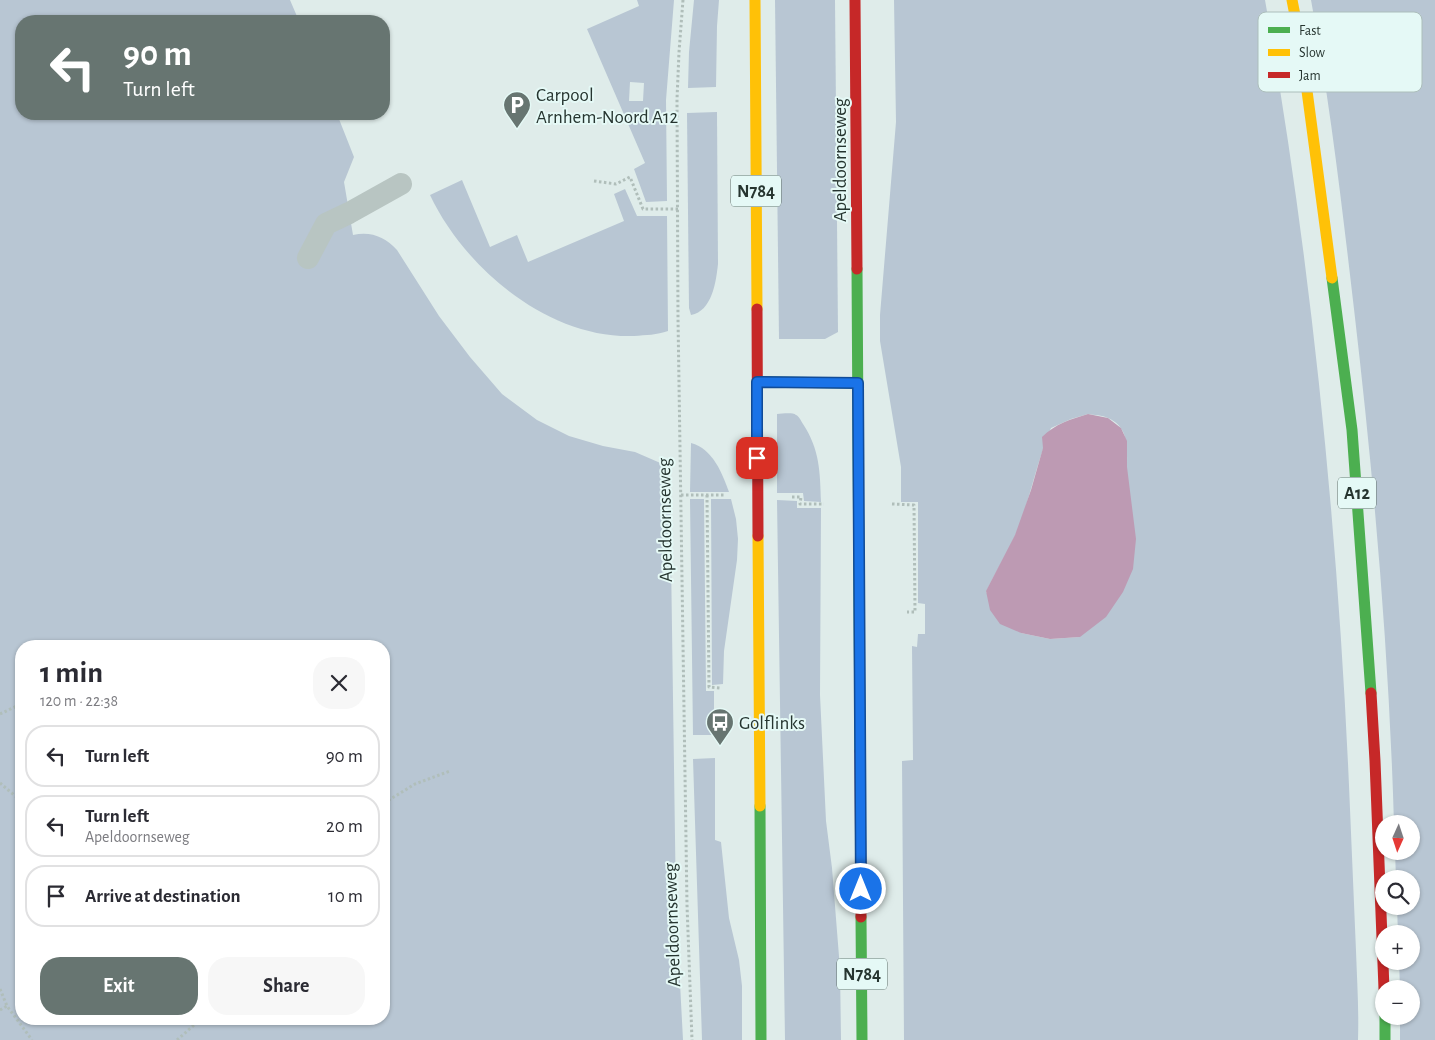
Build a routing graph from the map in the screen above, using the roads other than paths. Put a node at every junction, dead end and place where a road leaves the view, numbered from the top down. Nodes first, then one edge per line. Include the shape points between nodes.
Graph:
1 (756, 0) edge
2 (855, 0) edge
3 (1307, 92) edge
4 (401, 184) dead end
5 (308, 258) dead end
6 (757, 382) junction
7 (858, 383) junction
8 (1384, 980) edge
9 (1385, 1025) edge
10 (761, 1040) edge
11 (862, 1040) edge
12 (1385, 1040) edge

1 - 6 main road, N784
2 - 7 main road, Apeldoornseweg / N784
3 - 8 main road, A12 via 1352,430 1375,761
4 - 5 lane via 326,224
6 - 7 main road
6 - 10 main road, N784
7 - 11 main road, Apeldoornseweg / N784
9 - 12 main road

